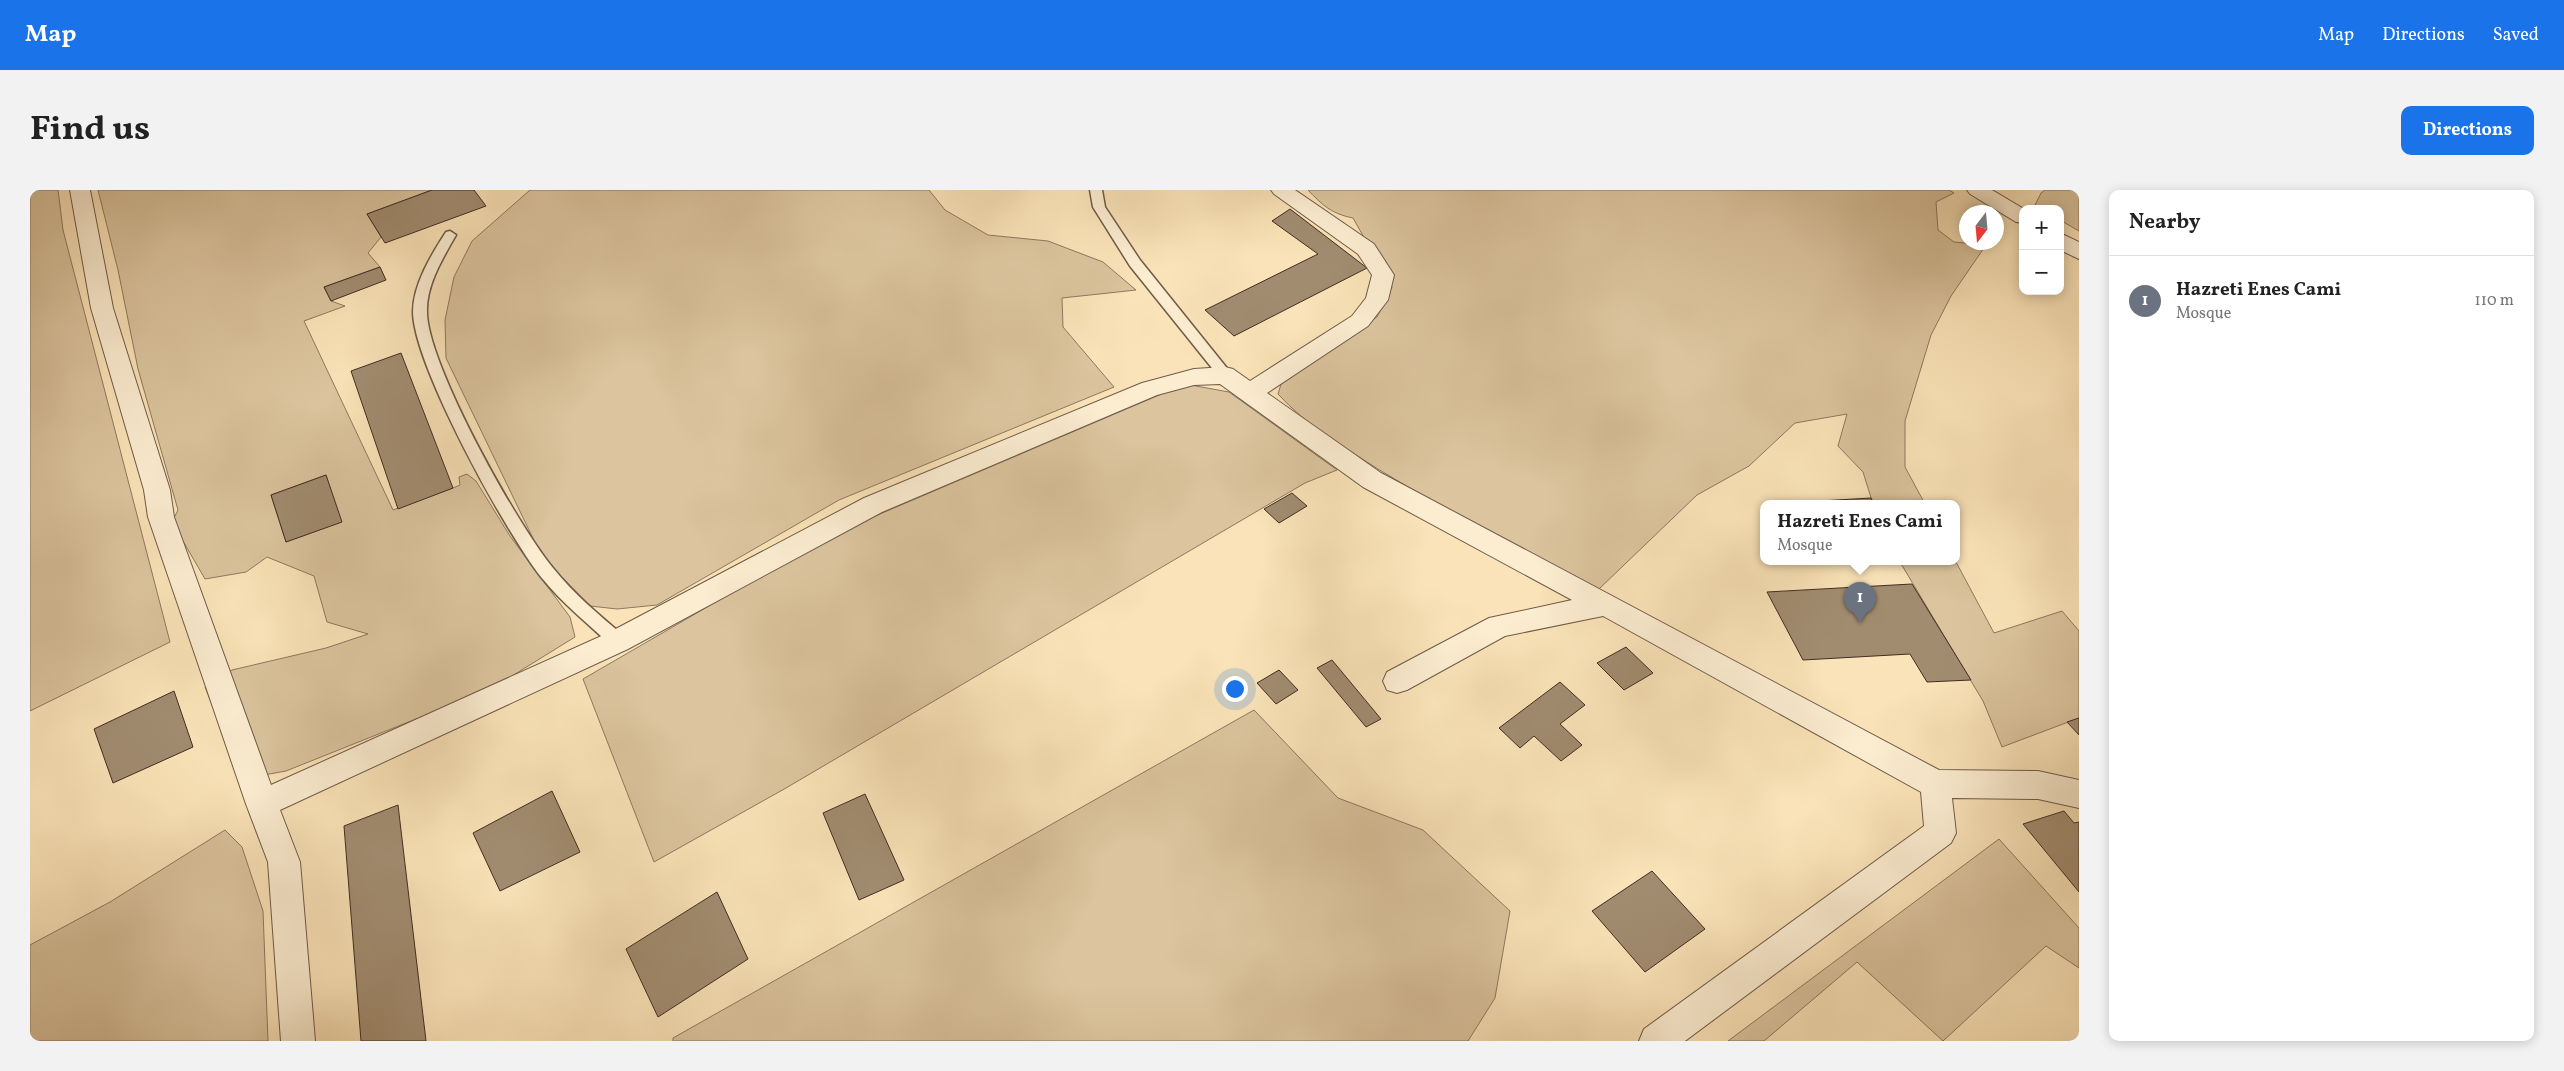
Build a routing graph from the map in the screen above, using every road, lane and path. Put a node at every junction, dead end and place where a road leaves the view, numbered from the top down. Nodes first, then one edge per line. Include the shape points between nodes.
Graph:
1 (80, 190) edge
2 (1096, 190) edge
3 (1281, 190) edge
4 (1977, 190) edge
5 (2019, 215) edge
6 (450, 235) dead end
7 (2064, 243) edge
8 (2079, 252) edge
9 (1225, 375) junction
10 (1250, 393) junction
11 (1606, 604) junction
12 (618, 642) junction
13 (1397, 681) dead end
14 (1936, 784) junction
15 (2079, 794) edge
16 (261, 804) junction
17 (298, 1041) edge
18 (1656, 1041) edge

1 - 16 street via 102,308 157,490 161,517
2 - 9 lane via 1100,207 1136,263
3 - 10 street via 1366,249 1384,276 1377,300 1360,321
4 - 5 street
6 - 12 lane via 426,276 419,314 429,356 484,466 538,562
7 - 8 street
9 - 10 street
9 - 12 street via 1194,377 1150,389 873,505
10 - 11 street via 1372,480
11 - 13 street via 1498,626
11 - 14 street
12 - 16 street
14 - 15 street via 2038,785
14 - 18 street via 1940,833
16 - 17 street via 284,862

